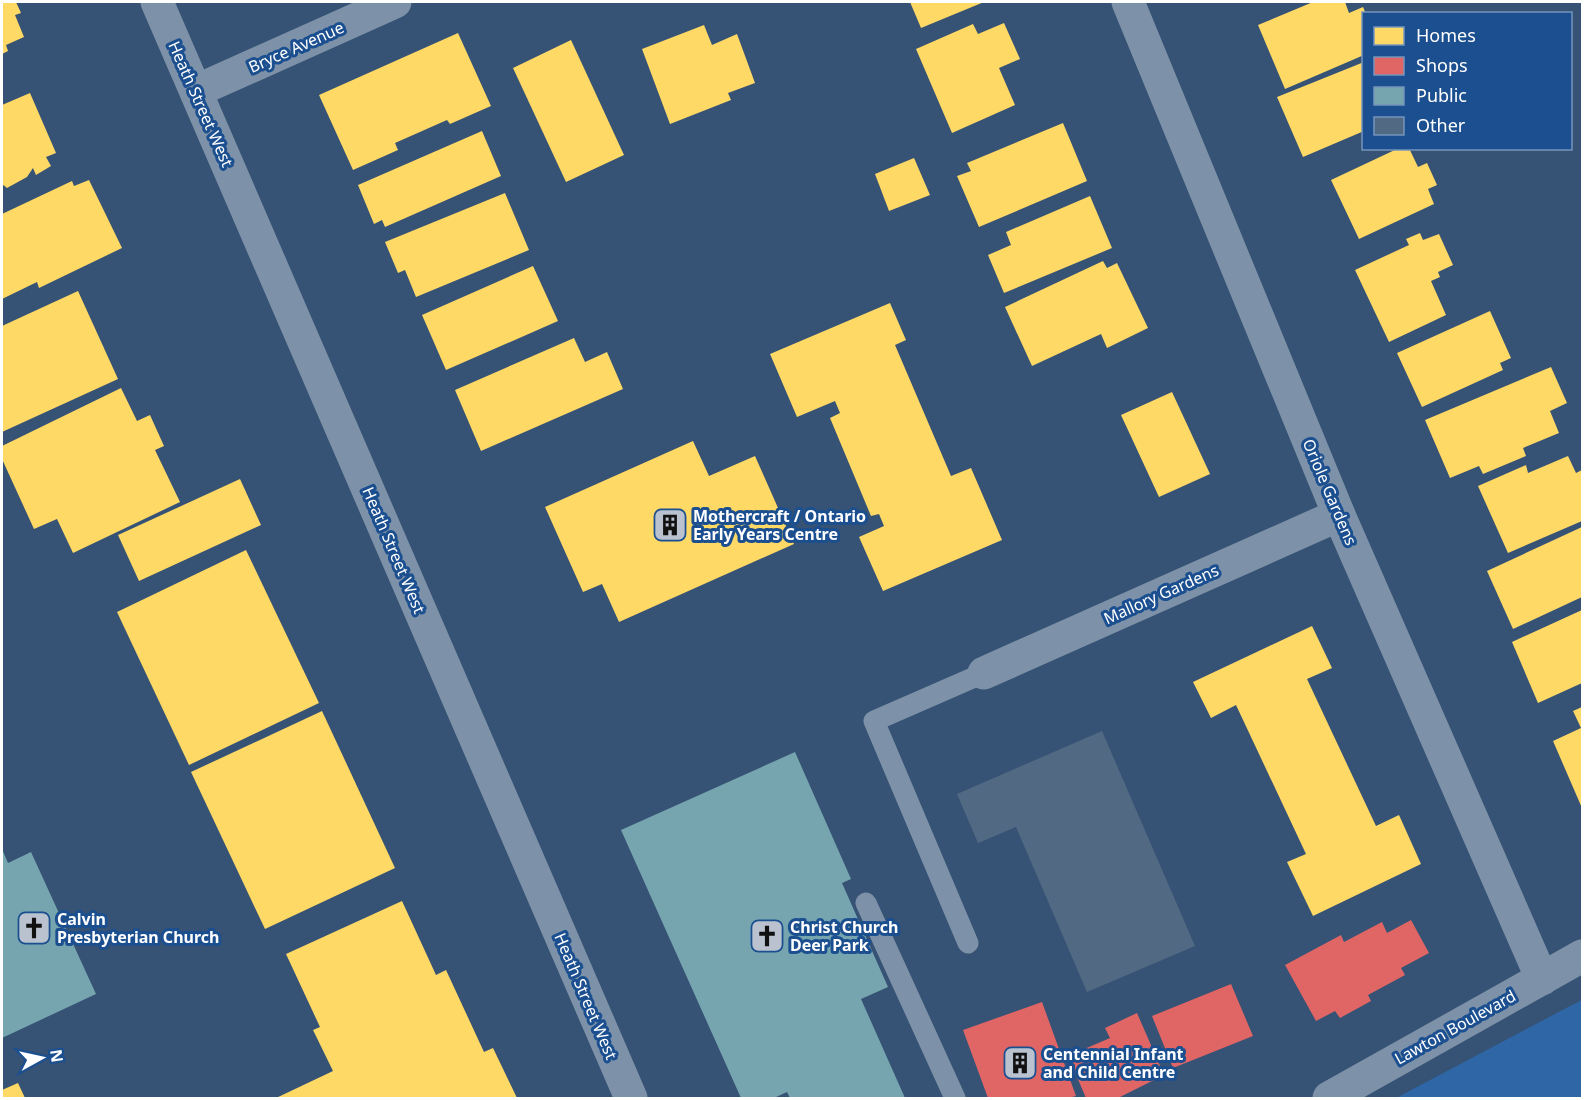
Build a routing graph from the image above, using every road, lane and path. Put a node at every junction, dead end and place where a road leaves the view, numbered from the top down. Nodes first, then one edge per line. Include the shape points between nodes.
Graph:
1 (157, 2) edge
2 (395, 2) edge
3 (1128, 2) edge
4 (196, 90) junction
5 (1339, 515) junction
6 (984, 673) joint
7 (866, 903) dead end
8 (968, 943) dead end
9 (1582, 956) edge
10 (1542, 979) junction
11 (631, 1098) edge
12 (956, 1098) edge
13 (1329, 1098) edge

1 - 4 street, Heath Street West
2 - 4 street, Bryce Avenue
3 - 5 street, Oriole Gardens
4 - 11 street, Heath Street West
5 - 6 street, Mallory Gardens
5 - 10 street, Oriole Gardens
6 - 8 lane via 874,722
7 - 12 lane
9 - 10 street, Lawton Boulevard
10 - 13 street, Lawton Boulevard

